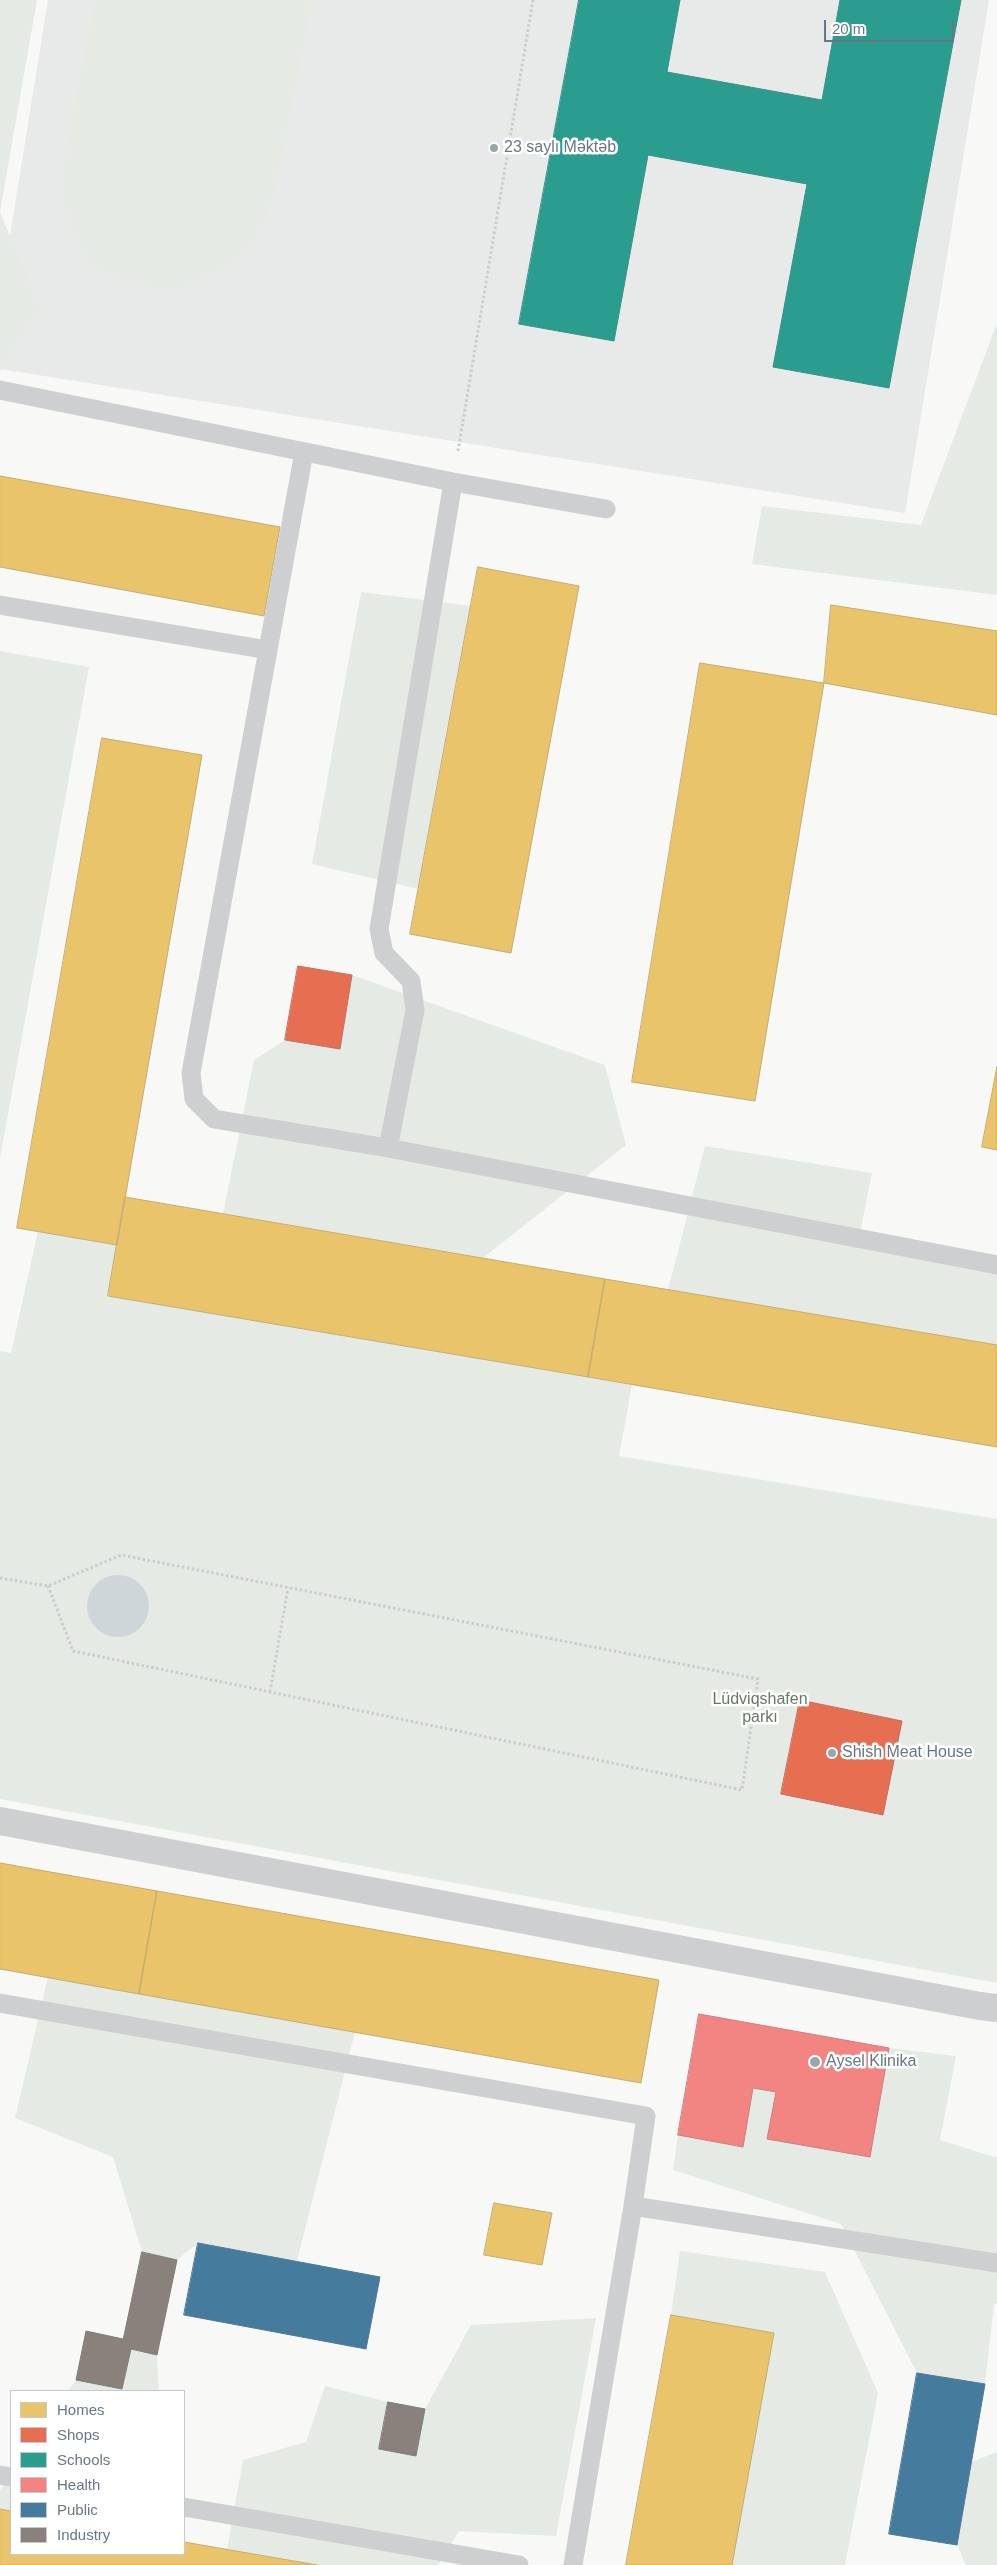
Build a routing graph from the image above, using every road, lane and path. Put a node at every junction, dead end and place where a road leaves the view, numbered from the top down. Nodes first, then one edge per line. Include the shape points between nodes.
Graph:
1 (533, 0) edge
2 (0, 390) edge
3 (304, 452) junction
4 (453, 482) junction
5 (606, 509) dead end
6 (0, 605) edge
7 (268, 650) junction
8 (388, 1148) junction
9 (997, 1265) edge
10 (0, 1578) edge
11 (48, 1586) junction
12 (288, 1588) junction
13 (270, 1692) junction
14 (0, 1821) edge
15 (0, 2003) edge
16 (997, 2008) edge
17 (633, 2206) junction
18 (997, 2263) edge
19 (185, 2507) edge
20 (519, 2565) edge
21 (573, 2565) edge

1 - 4 path
2 - 3 lane
3 - 4 lane
3 - 7 lane
4 - 5 lane
4 - 8 lane via 379,929 384,953 411,981 416,1010
6 - 7 lane
7 - 8 lane via 191,1073 194,1099 214,1119
8 - 9 lane
10 - 11 path
11 - 12 path via 121,1555
11 - 13 path via 73,1651
12 - 13 path
12 - 13 path via 758,1679 742,1790
14 - 16 street
15 - 17 lane via 646,2116
17 - 18 lane
17 - 21 lane
19 - 20 lane

